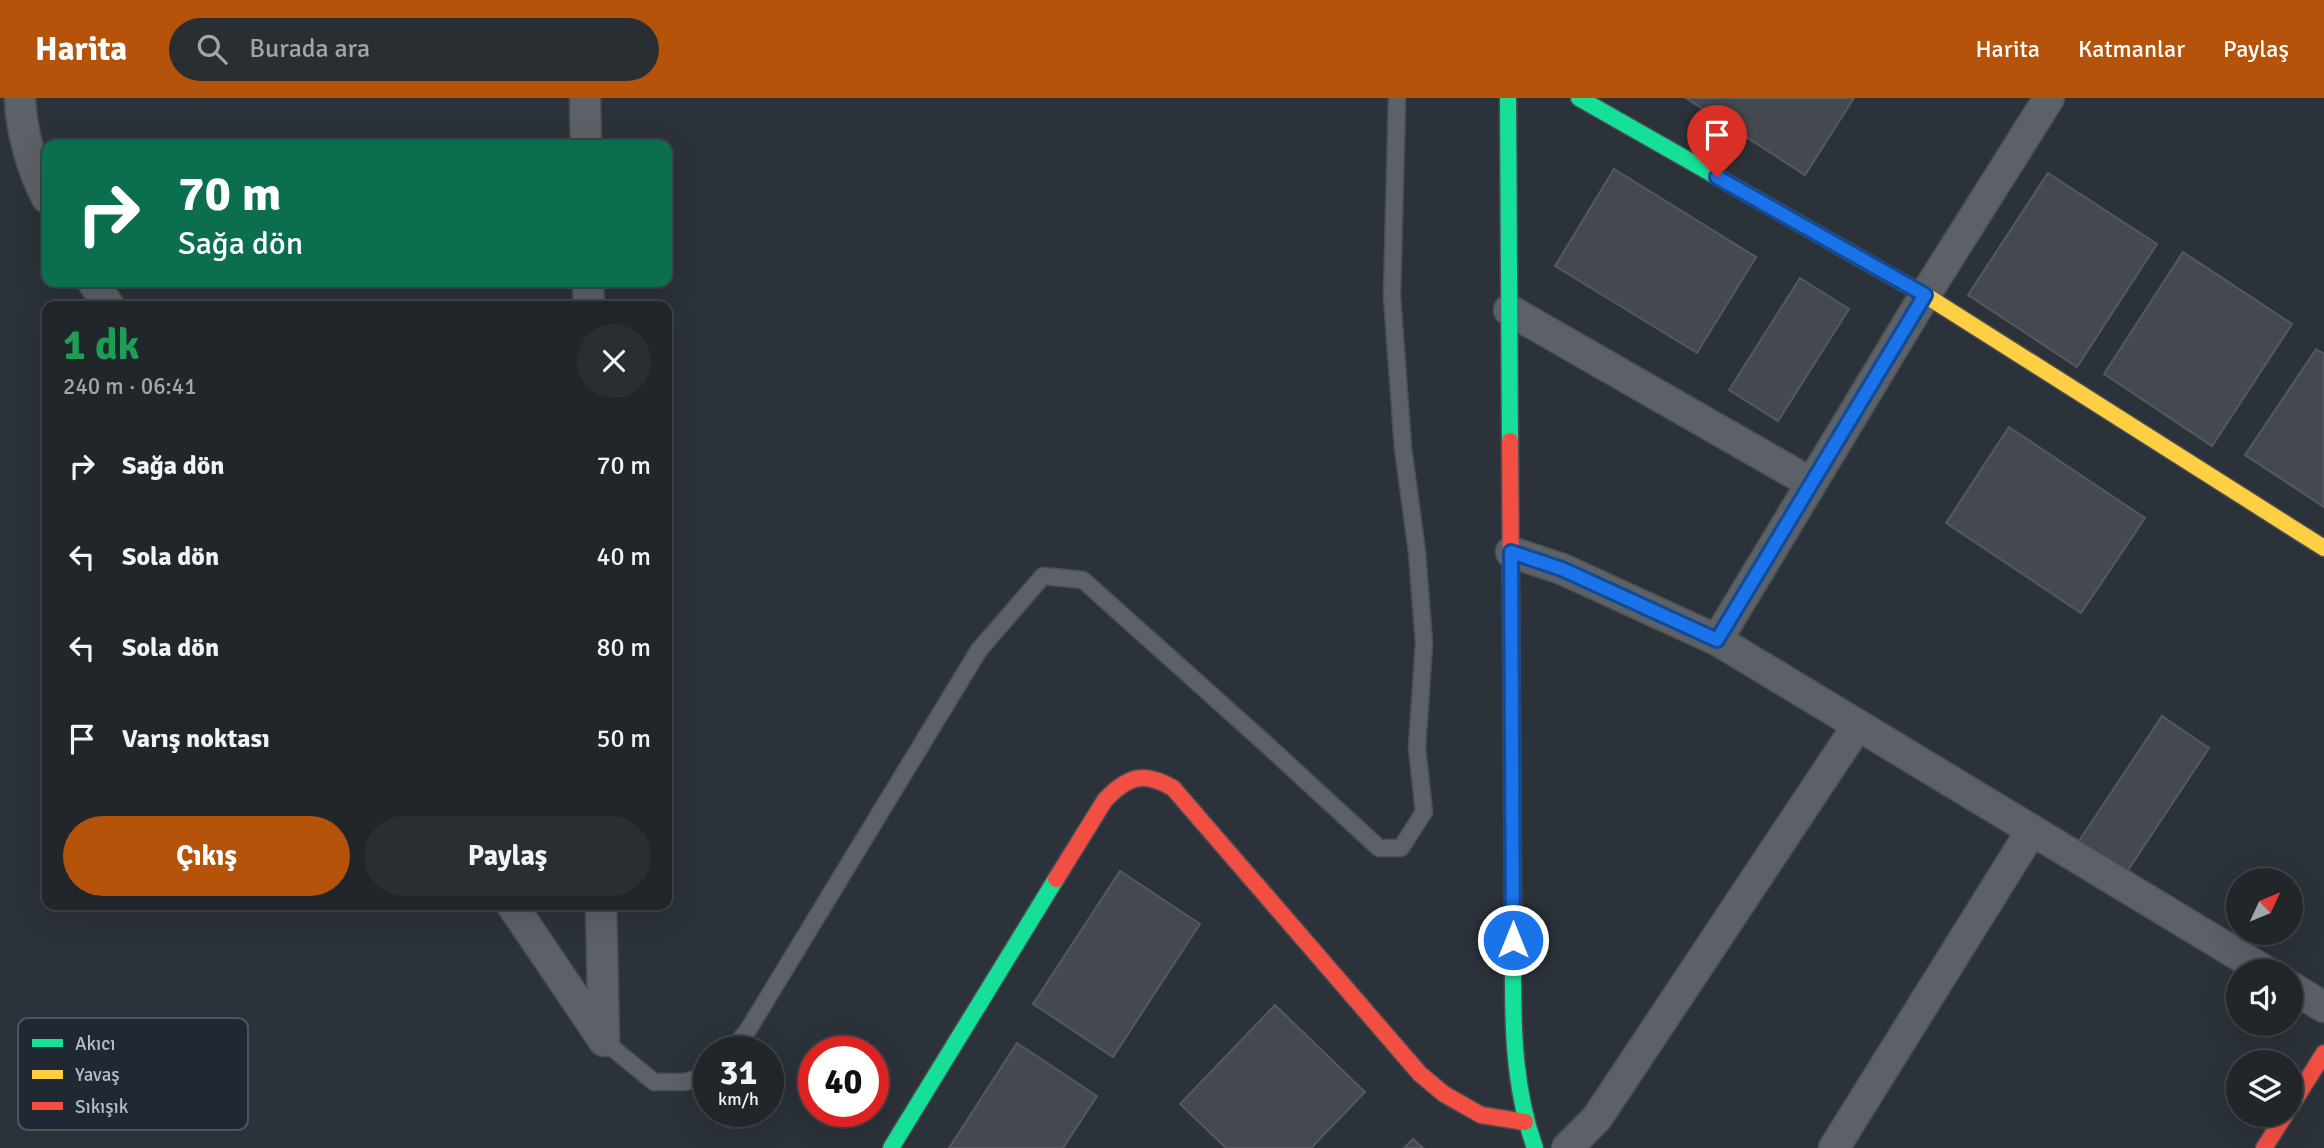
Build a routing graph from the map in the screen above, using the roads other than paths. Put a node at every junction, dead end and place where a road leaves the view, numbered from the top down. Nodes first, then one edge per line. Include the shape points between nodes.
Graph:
1 (20, 98) edge
2 (584, 98) edge
3 (1397, 98) edge
4 (1508, 98) edge
5 (1579, 98) edge
6 (2049, 98) edge
7 (586, 140) edge
8 (42, 188) edge
9 (1925, 295) junction
10 (1509, 310) junction
11 (1811, 483) junction
12 (2324, 548) edge
13 (1511, 552) junction
14 (1717, 640) junction
15 (1858, 725) junction
16 (2032, 830) junction
17 (515, 910) edge
18 (601, 910) edge
19 (2245, 959) edge
20 (2303, 994) edge
21 (2324, 1007) edge
22 (743, 1036) edge
23 (604, 1041) junction
24 (2324, 1053) edge
25 (693, 1080) edge
26 (2303, 1087) edge
27 (1525, 1122) junction
28 (2280, 1127) edge
29 (2270, 1146) edge
30 (891, 1148) edge
31 (1535, 1148) edge
32 (1567, 1148) edge
33 (1834, 1148) edge

1 - 8 street via 20,118
2 - 7 street
3 - 22 lane via 1392,296 1424,643 1417,748 1424,812 1401,848 1378,848 1083,580 1043,576 979,650
4 - 10 street
5 - 9 street
6 - 9 street
9 - 11 street
9 - 12 street
10 - 11 street
10 - 13 street
11 - 14 street
13 - 14 street via 1562,569
13 - 27 street via 1515,1075
14 - 15 street
15 - 16 street
15 - 32 street via 1597,1118
16 - 19 street
16 - 33 street
17 - 23 street
18 - 23 street
20 - 21 street
23 - 25 lane via 654,1082
24 - 26 street
27 - 30 street via 1482,1115 1420,1074 1173,788 1146,777 1131,778 1105,800
27 - 31 street
28 - 29 street

